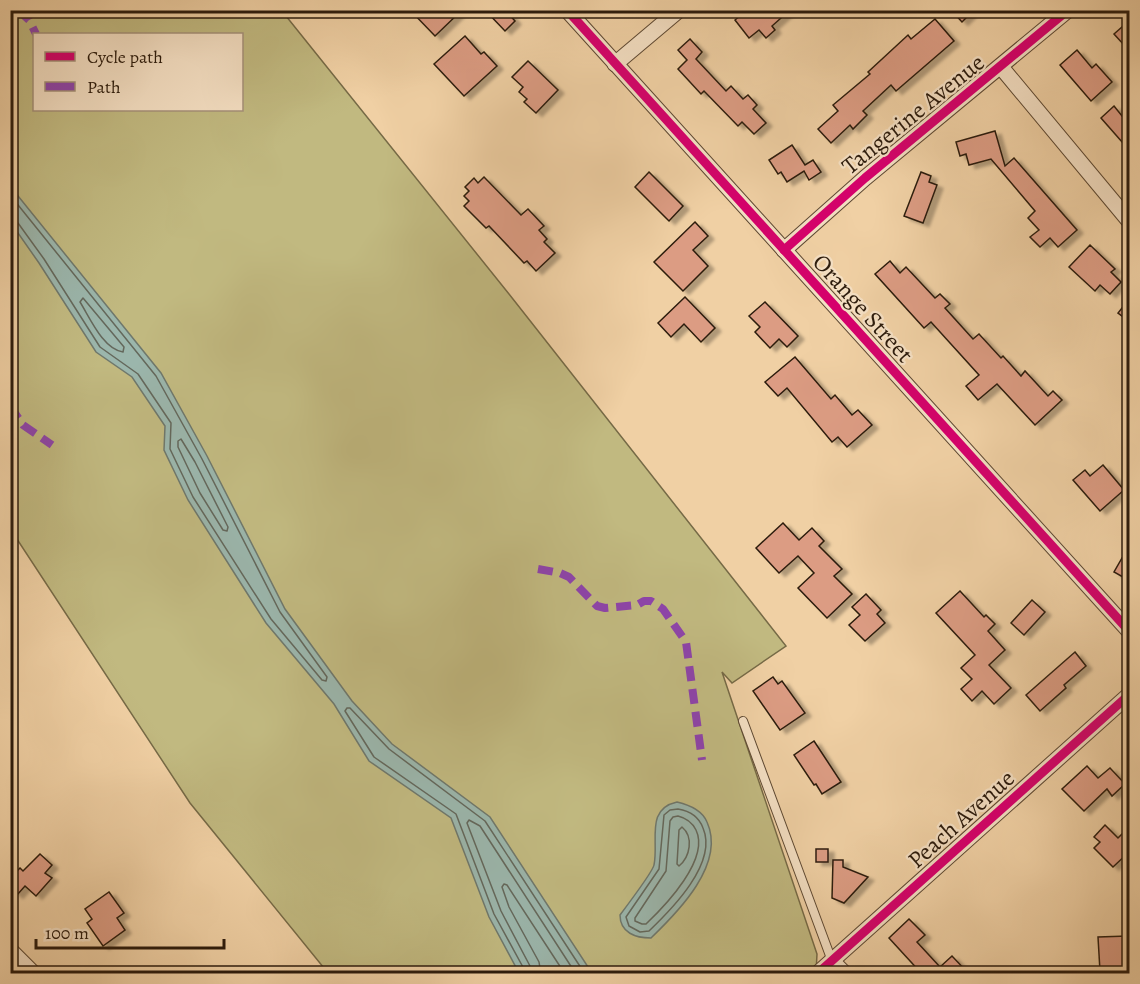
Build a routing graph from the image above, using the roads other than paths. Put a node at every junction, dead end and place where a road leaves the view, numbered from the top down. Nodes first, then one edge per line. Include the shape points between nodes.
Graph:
1 (567, 10) edge
2 (679, 10) edge
3 (1068, 10) edge
4 (615, 64) junction
5 (1001, 67) junction
6 (1130, 222) edge
7 (784, 250) junction
8 (1130, 632) edge
9 (1130, 694) edge
10 (743, 722) dead end
11 (10, 950) edge
12 (832, 961) junction
13 (34, 974) edge
14 (817, 974) edge
15 (845, 974) edge

1 - 4 street, Orange Street
2 - 4 street
3 - 5 street, Tangerine Avenue
4 - 7 street, Orange Street
5 - 6 street
5 - 7 street, Tangerine Avenue
7 - 8 street, Orange Street
9 - 12 street, Peach Avenue
10 - 12 lane
11 - 13 street
12 - 14 street, Peach Avenue
12 - 15 street

